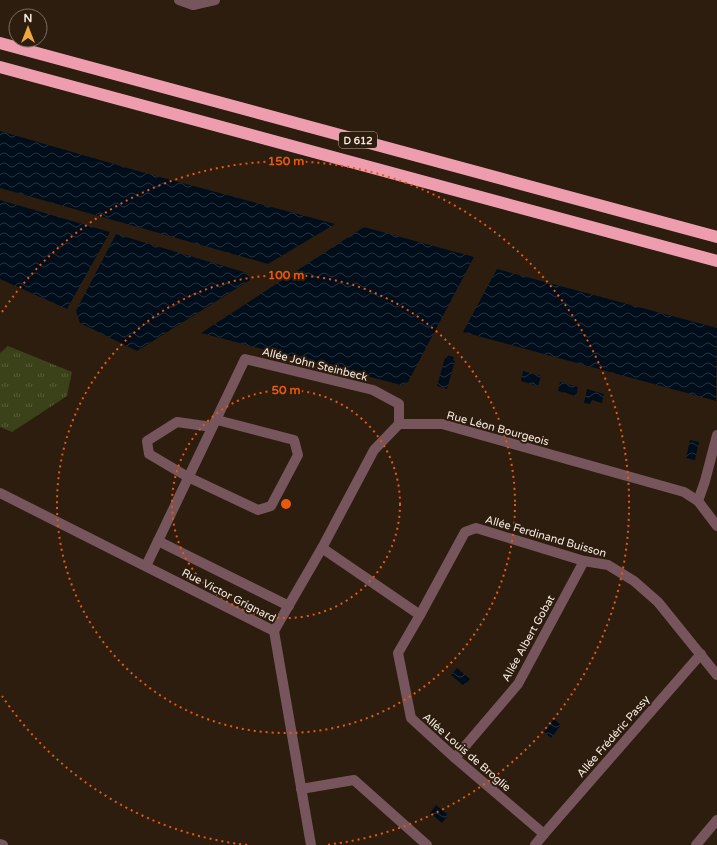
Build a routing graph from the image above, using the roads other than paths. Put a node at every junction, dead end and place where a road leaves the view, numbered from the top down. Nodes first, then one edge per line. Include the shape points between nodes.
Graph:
1 (179, 0) edge
2 (215, 0) edge
3 (0, 43) edge
4 (0, 67) edge
5 (717, 237) edge
6 (717, 261) edge
7 (215, 424) junction
8 (400, 424) junction
9 (717, 435) edge
10 (188, 477) junction
11 (0, 493) edge
12 (698, 501) junction
13 (717, 526) edge
14 (158, 541) junction
15 (322, 548) junction
16 (584, 561) junction
17 (146, 566) junction
18 (289, 606) junction
19 (420, 614) junction
20 (274, 631) junction
21 (701, 654) junction
22 (717, 674) edge
23 (455, 758) junction
24 (301, 789) junction
25 (717, 820) edge
26 (544, 834) junction
27 (421, 843) edge
28 (311, 845) edge
29 (535, 845) edge
30 (696, 845) edge

1 - 2 street via 193,5
3 - 5 highway, D 612
4 - 6 highway, D 612
7 - 8 street, Allée John Steinbeck via 246,359 373,390 399,404
7 - 10 street, Allée John Steinbeck
7 - 10 street via 177,422 147,441 149,454
7 - 10 street via 294,440 298,455 271,506 258,510
8 - 12 street, Rue Léon Bourgeois via 442,424 684,492
8 - 15 street via 374,450
9 - 12 street
10 - 14 street, Allée John Steinbeck
11 - 17 street, Rue Victor Grignard
12 - 13 street, Rue Léon Bourgeois
14 - 17 street, Allée John Steinbeck
14 - 18 street
15 - 18 street
15 - 19 street
16 - 19 street, Allée Ferdinand Buisson via 476,528 466,532
16 - 21 street, Allée Ferdinand Buisson via 608,565 634,582 658,602
16 - 23 street, Allée Albert Gobat via 518,684
17 - 20 street, Rue Victor Grignard
18 - 20 street
19 - 23 street, Allée Louis de Broglie via 398,653 411,718
20 - 24 street, Rue Victor Grignard
21 - 22 street, Allée Ferdinand Buisson
21 - 26 street, Allée Frédéric Passy
23 - 26 street, Allée Louis de Broglie
24 - 27 street via 354,780
24 - 28 street, Rue Victor Grignard
25 - 30 street
26 - 29 street

